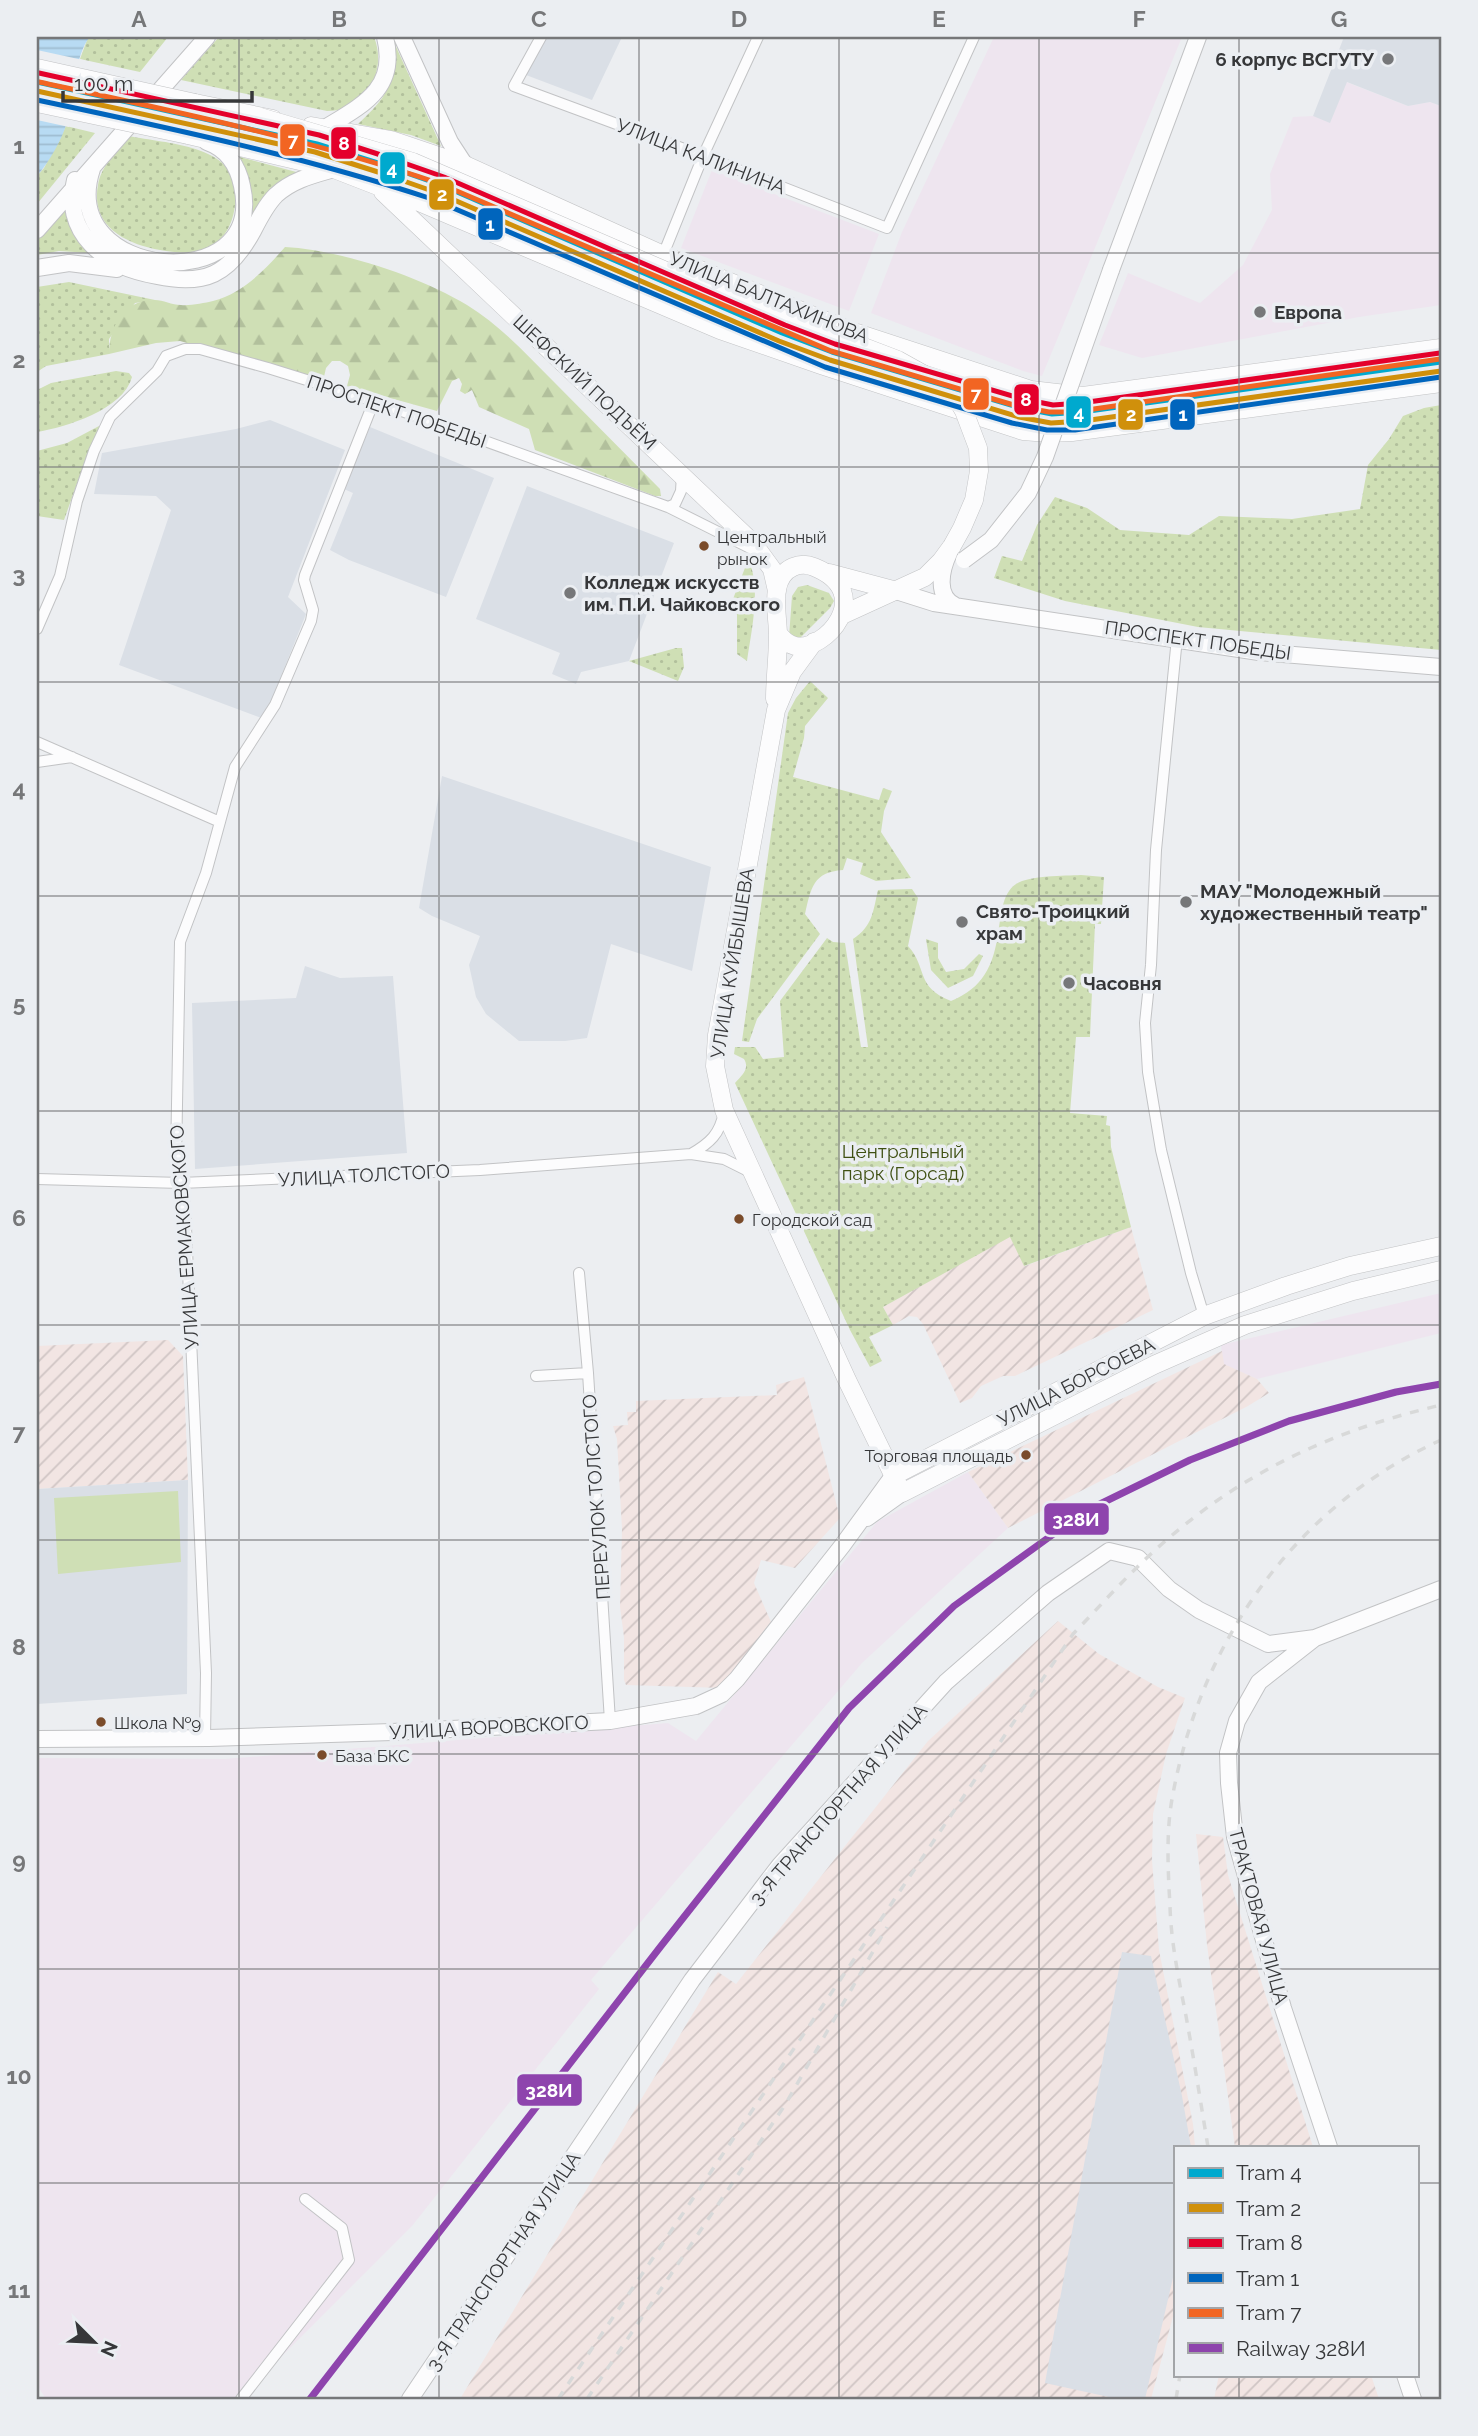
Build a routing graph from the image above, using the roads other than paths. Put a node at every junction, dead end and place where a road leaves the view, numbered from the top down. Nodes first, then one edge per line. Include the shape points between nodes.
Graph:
1 (197, 37) edge
2 (207, 37) edge
3 (385, 37) edge
4 (402, 37) edge
5 (541, 37) edge
6 (758, 37) edge
7 (974, 37) edge
8 (1198, 37) edge
9 (37, 68) edge
10 (37, 103) edge
11 (260, 117) junction
12 (325, 128) junction
13 (188, 135) junction
14 (703, 156) junction
15 (465, 165) junction
16 (92, 169) junction
17 (334, 169) junction
18 (375, 184) junction
19 (73, 186) junction
20 (37, 227) edge
21 (663, 255) junction
22 (37, 268) edge
23 (130, 271) junction
24 (1441, 348) edge
25 (1441, 383) edge
26 (374, 401) junction
27 (682, 474) junction
28 (667, 507) junction
29 (952, 546) junction
30 (762, 553) junction
31 (951, 570) junction
32 (825, 572) junction
33 (925, 577) junction
34 (893, 590) junction
35 (777, 591) junction
36 (956, 606) junction
37 (842, 615) junction
38 (37, 629) edge
39 (778, 633) junction
40 (1177, 638) junction
41 (814, 642) junction
42 (1441, 667) edge
43 (776, 710) junction
44 (37, 742) edge
45 (72, 757) junction
46 (37, 762) edge
47 (220, 821) junction
48 (724, 1110) junction
49 (691, 1154) junction
50 (752, 1173) junction
51 (37, 1179) edge
52 (181, 1183) junction
53 (1441, 1246) edge
54 (1441, 1270) edge
55 (579, 1273) dead end
56 (1204, 1316) junction
57 (588, 1373) junction
58 (536, 1376) dead end
59 (893, 1476) junction
60 (902, 1493) junction
61 (857, 1525) junction
62 (1441, 1589) edge
63 (1315, 1638) junction
64 (610, 1721) junction
65 (205, 1738) junction
66 (37, 1739) edge
67 (1329, 2146) edge
68 (305, 2199) dead end
69 (1405, 2376) edge
70 (241, 2399) edge
71 (410, 2399) edge
72 (1413, 2399) edge

1 - 19 street
2 - 16 street
3 - 12 street via 388,66 377,90
4 - 15 street
5 - 14 street, УЛИЦА КАЛИНИНА via 514,86
6 - 14 street
7 - 14 street, УЛИЦА КАЛИНИНА via 887,228
8 - 31 street, bridge via 1028,494 990,540
9 - 11 main road, УЛИЦА БАЛТАХИНОВА, bridge
10 - 13 main road, bridge
11 - 12 main road, УЛИЦА БАЛТАХИНОВА
11 - 29 main road, УЛИЦА КУЙБЫШЕВА, bridge via 413,162 673,274 898,360 934,380 957,399 978,448 974,500
12 - 15 main road, УЛИЦА БАЛТАХИНОВА via 403,143
13 - 16 street via 227,154 243,188 238,229 222,250 201,260 179,264 143,258 109,240 93,220 87,201
13 - 17 main road
14 - 21 street
15 - 21 main road, УЛИЦА БАЛТАХИНОВА
16 - 19 street
17 - 18 main road
17 - 23 street via 298,181 276,195 240,254 220,272 191,281
18 - 25 main road via 720,330 1023,431 1072,432
18 - 27 main road, ШЕФСКИЙ ПОДЪЁМ
19 - 20 street
19 - 23 street via 75,219 87,239 105,257
21 - 24 main road, УЛИЦА БАЛТАХИНОВА via 851,331 1031,390 1056,394 1091,395
22 - 23 street via 69,262
26 - 28 street, ПРОСПЕКТ ПОБЕДЫ
26 - 38 street, ПРОСПЕКТ ПОБЕДЫ via 200,349 166,356 157,371 110,417 77,501 60,576
26 - 47 street, УЛИЦА ЕРМАКОВСКОГО via 303,580 313,610 311,621 278,699 235,767
27 - 28 street via 675,504
27 - 30 main road, ШЕФСКИЙ ПОДЪЁМ
28 - 30 street, ПРОСПЕКТ ПОБЕДЫ
29 - 31 street
29 - 33 main road, УЛИЦА КУЙБЫШЕВА
30 - 35 main road, ШЕФСКИЙ ПОДЪЁМ
31 - 33 street
31 - 36 street via 946,599
32 - 34 main road
32 - 35 main road via 797,565 785,573
32 - 37 main road via 843,590
33 - 34 main road, УЛИЦА КУЙБЫШЕВА
34 - 36 street, ПРОСПЕКТ ПОБЕДЫ
34 - 37 main road, УЛИЦА КУЙБЫШЕВА
35 - 39 main road, УЛИЦА КУЙБЫШЕВА
36 - 40 street, ПРОСПЕКТ ПОБЕДЫ
37 - 41 main road, УЛИЦА КУЙБЫШЕВА
39 - 41 main road via 794,646
39 - 43 main road, УЛИЦА КУЙБЫШЕВА
40 - 42 street, ПРОСПЕКТ ПОБЕДЫ via 1259,652
40 - 56 street via 1144,1023 1161,1150
41 - 43 main road, УЛИЦА КУЙБЫШЕВА via 792,672
43 - 48 main road, УЛИЦА КУЙБЫШЕВА via 717,1035 715,1066
44 - 45 street
45 - 46 street
45 - 47 street
47 - 52 street, УЛИЦА ЕРМАКОВСКОГО via 180,942 176,1159
48 - 49 street via 717,1135
48 - 50 main road, УЛИЦА КУЙБЫШЕВА
49 - 50 street, УЛИЦА ТОЛСТОГО via 724,1158
49 - 52 street, УЛИЦА ТОЛСТОГО via 481,1170
50 - 59 main road, УЛИЦА КУЙБЫШЕВА
51 - 52 street, УЛИЦА ТОЛСТОГО
52 - 65 street, УЛИЦА ЕРМАКОВСКОГО via 197,1459
53 - 56 main road, УЛИЦА БОРСОЕВА via 1350,1266
54 - 60 main road, УЛИЦА БОРСОЕВА via 1353,1291 1245,1325 1153,1365
55 - 57 street, ПЕРЕУЛОК ТОЛСТОГО
56 - 59 main road, УЛИЦА БОРСОЕВА
57 - 58 street
57 - 64 street, ПЕРЕУЛОК ТОЛСТОГО
59 - 60 main road
59 - 61 street, УЛИЦА ВОРОВСКОГО
60 - 61 street
61 - 64 street, УЛИЦА ВОРОВСКОГО via 722,1694 696,1706
62 - 63 street, ТРАКТОВАЯ УЛИЦА
63 - 67 street, ТРАКТОВАЯ УЛИЦА via 1259,1682 1237,1721 1228,1753 1228,1783 1239,1850 1283,2008
63 - 71 street, 3-Я ТРАНСПОРТНАЯ УЛИЦА via 1268,1644 1199,1610 1169,1589 1139,1558 1109,1551 1048,1593 946,1682 780,1865 692,1980
64 - 65 street, УЛИЦА ВОРОВСКОГО
65 - 66 street, УЛИЦА ВОРОВСКОГО
68 - 70 street via 342,2228 349,2260
69 - 72 street

